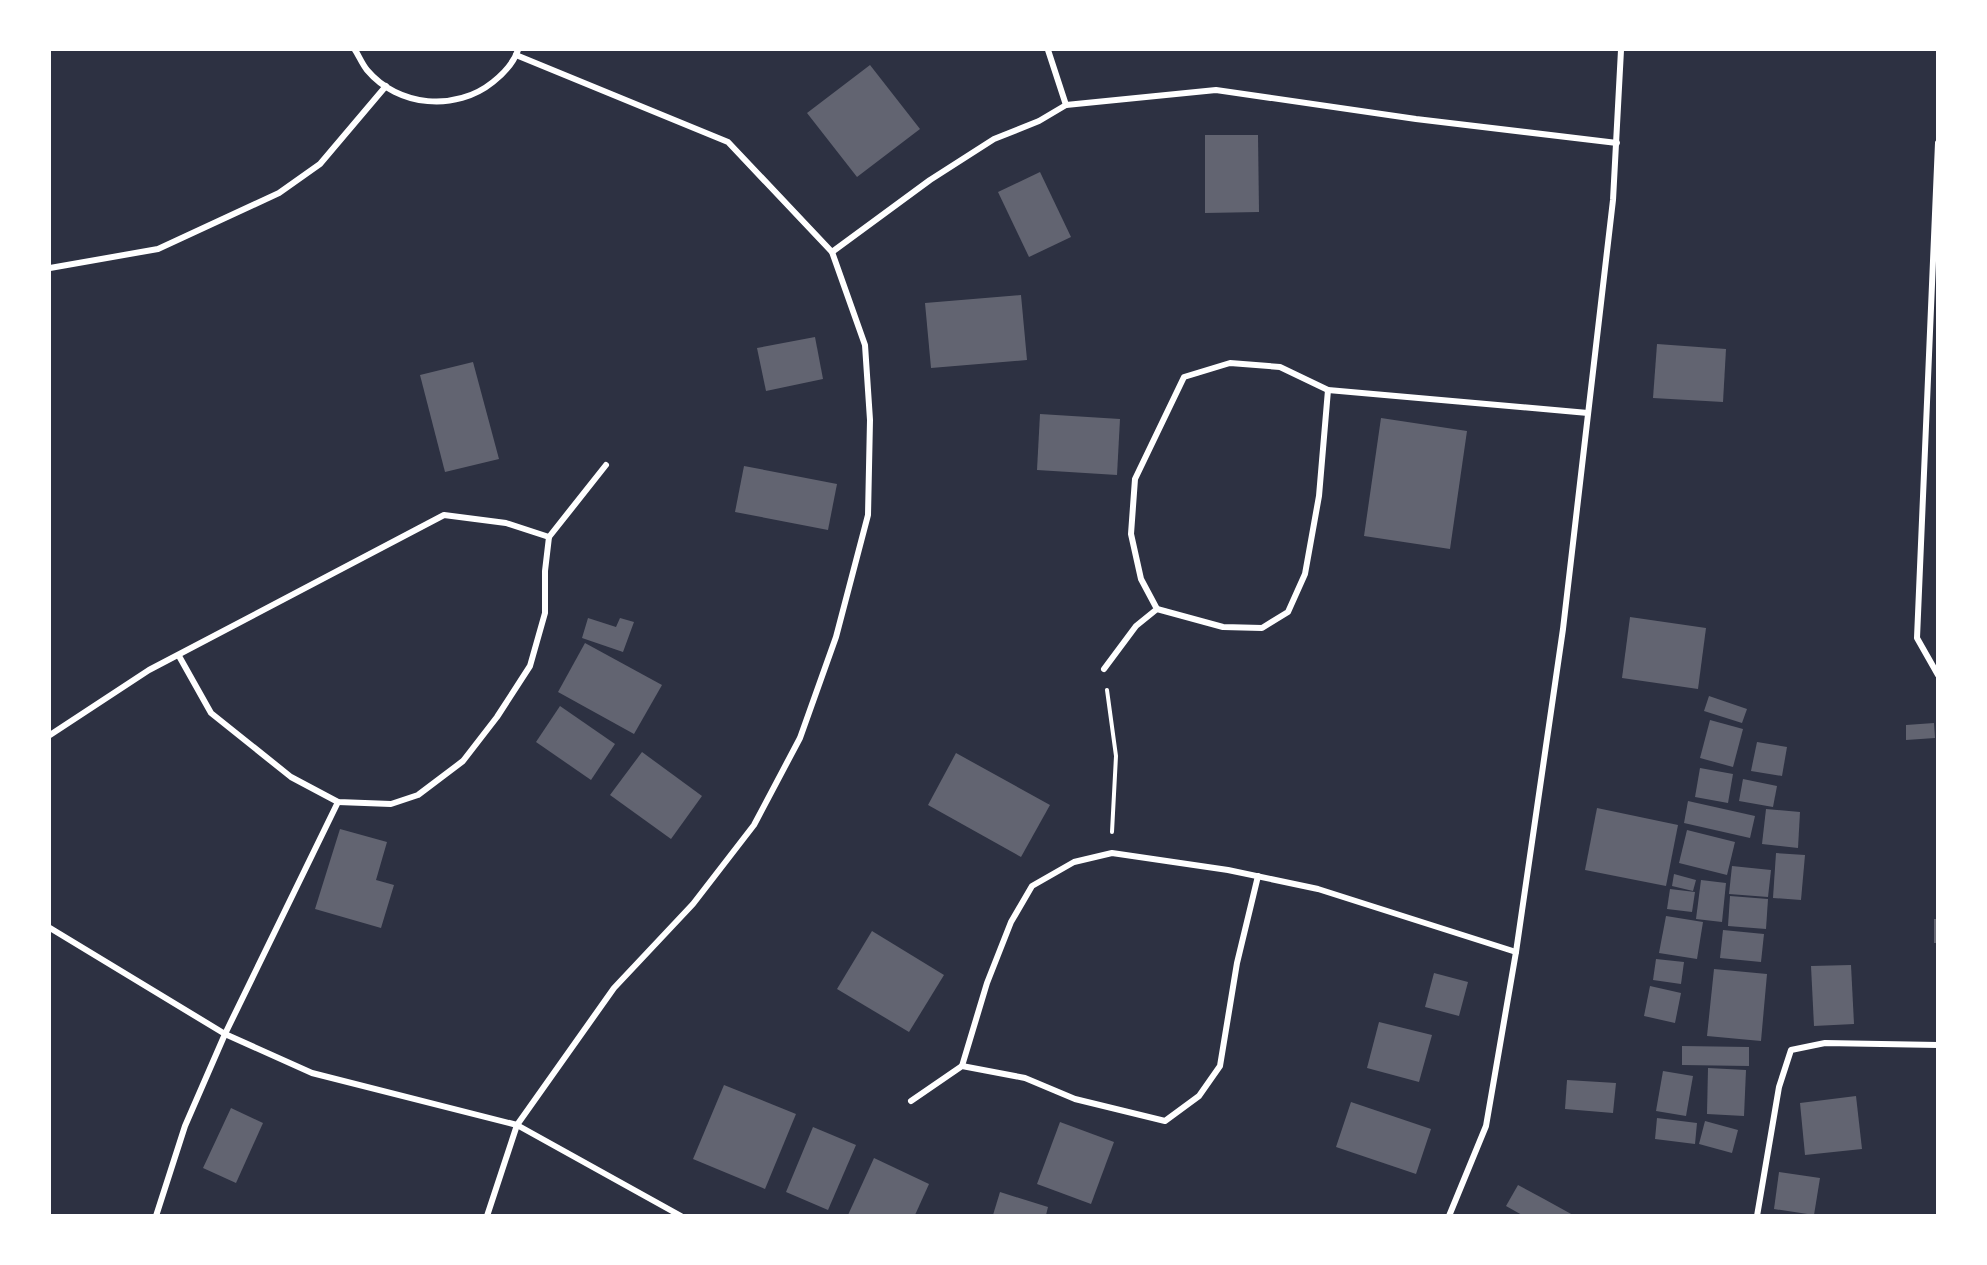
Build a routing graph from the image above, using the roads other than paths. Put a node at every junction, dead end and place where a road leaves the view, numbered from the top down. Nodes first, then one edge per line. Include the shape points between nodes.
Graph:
1 (355, 50) edge
2 (1048, 50) edge
3 (1621, 50) edge
4 (517, 52) edge
5 (386, 86) junction
6 (1066, 105) junction
7 (1617, 143) junction
8 (1938, 143) edge
9 (832, 252) junction
10 (50, 268) edge
11 (1328, 390) junction
12 (1588, 413) junction
13 (606, 465) dead end
14 (549, 537) junction
15 (1157, 609) junction
16 (179, 656) junction
17 (1104, 669) road end
18 (1936, 675) edge
19 (50, 735) edge
20 (338, 802) junction
21 (1258, 876) junction
22 (50, 928) edge
23 (1516, 952) junction
24 (225, 1034) junction
25 (1938, 1045) edge
26 (962, 1066) junction
27 (911, 1101) dead end
28 (517, 1125) junction
29 (156, 1215) edge
30 (487, 1215) edge
31 (681, 1215) edge
32 (1449, 1215) edge
33 (1757, 1215) edge

1 - 5 street via 367,70
2 - 6 street
3 - 7 street
4 - 5 street via 502,75 482,91 459,100 409,98
4 - 9 street via 728,142
5 - 10 street via 320,164 279,193 158,249
6 - 7 street via 1216,90
6 - 9 street via 994,139
7 - 12 street
8 - 18 street via 1917,638
9 - 28 street via 865,345 870,420 868,515 836,637 800,738 754,825 693,904 614,988
11 - 12 street
11 - 15 street via 1319,496 1305,574 1288,612 1262,628 1224,627
11 - 15 street via 1280,367 1230,363 1184,377 1135,479 1131,534 1141,579
12 - 23 street via 1563,629
13 - 14 street
14 - 16 street via 506,523 444,515
14 - 20 street via 545,613 530,666 463,761 418,795 391,804
15 - 17 street via 1136,626
16 - 19 street via 148,670
16 - 20 street via 211,713 291,777
20 - 24 street
21 - 23 street via 1318,889
21 - 26 street via 1112,853 1074,862 1032,886 1011,922 991,973
21 - 26 street via 1237,963 1220,1066 1199,1096 1165,1121 1075,1099 1025,1078
22 - 24 street
23 - 32 street via 1486,1126
24 - 28 street via 312,1072
24 - 29 street via 185,1126
25 - 33 street via 1825,1043 1791,1050 1779,1087
26 - 27 street
28 - 30 street
28 - 31 street

